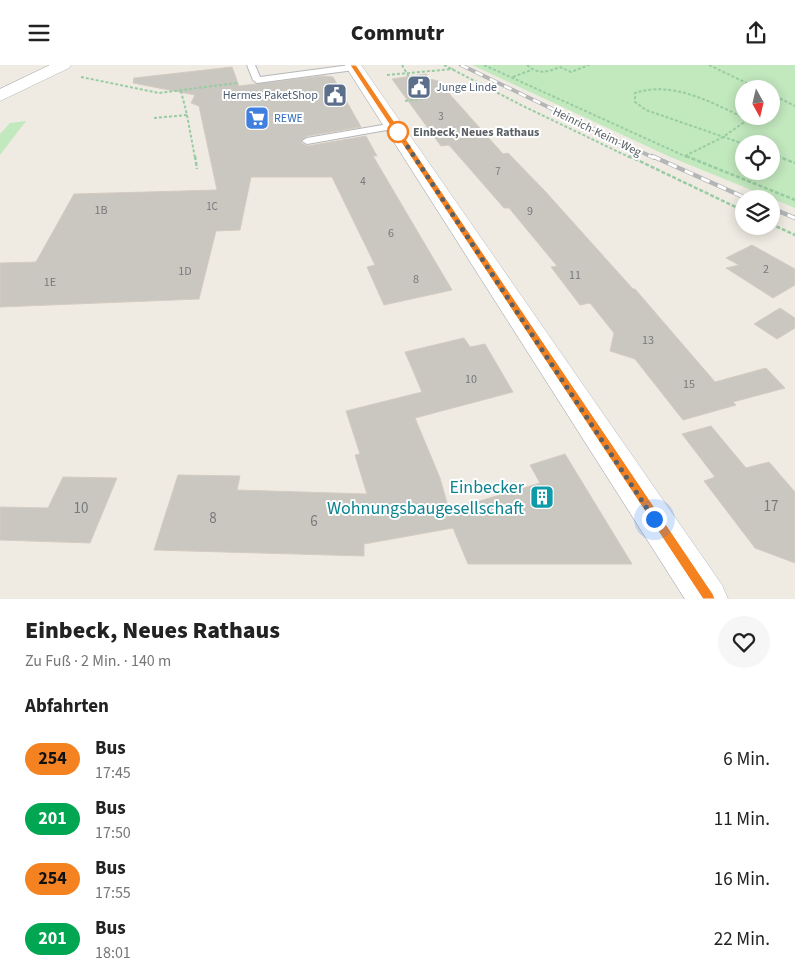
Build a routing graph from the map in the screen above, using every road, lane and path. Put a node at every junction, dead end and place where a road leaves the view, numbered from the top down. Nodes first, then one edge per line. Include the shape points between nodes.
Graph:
1 (251, 65) edge
2 (402, 65) edge
3 (444, 65) edge
4 (484, 65) edge
5 (527, 65) edge
6 (589, 65) edge
7 (709, 65) edge
8 (58, 68) edge
9 (454, 69) junction
10 (356, 70) edge
11 (531, 70) junction
12 (407, 73) junction
13 (409, 77) dead end
14 (512, 77) junction
15 (258, 80) junction
16 (740, 80) edge
17 (181, 91) junction
18 (0, 96) edge
19 (780, 99) edge
20 (795, 106) edge
21 (735, 114) edge
22 (187, 115) junction
23 (154, 118) dead end
24 (741, 125) edge
25 (394, 126) junction
26 (723, 137) junction
27 (306, 141) dead end
28 (735, 141) edge
29 (685, 156) junction
30 (780, 157) edge
31 (795, 163) edge
32 (197, 169) dead end
33 (795, 200) edge
34 (735, 207) edge
35 (780, 228) edge
36 (795, 235) edge
37 (708, 599) edge

1 - 15 lane
2 - 12 path
3 - 9 path, Heinrich-Keim-Weg
4 - 14 path
5 - 11 path
6 - 11 path via 571,72 560,67 543,73
7 - 16 path
8 - 17 path via 159,93
8 - 18 street
9 - 12 path
9 - 34 path, Heinrich-Keim-Weg via 522,106
10 - 12 path
10 - 15 lane
10 - 25 street
11 - 14 path
12 - 13 path
14 - 29 path
15 - 17 path
17 - 22 path
19 - 20 path
21 - 26 path via 676,91 645,89 635,93 635,102 646,110
22 - 23 path
22 - 32 path
24 - 26 path
25 - 27 lane
25 - 37 street
26 - 28 path
26 - 29 path
29 - 33 path
30 - 31 path
35 - 36 path

